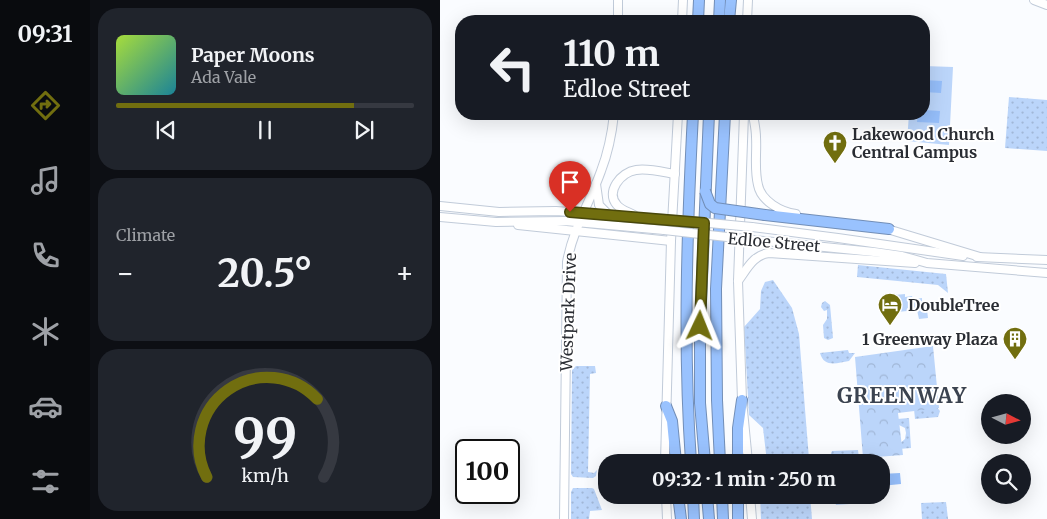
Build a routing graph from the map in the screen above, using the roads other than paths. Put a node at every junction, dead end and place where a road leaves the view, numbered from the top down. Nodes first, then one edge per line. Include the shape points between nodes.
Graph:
1 (618, 0) edge
2 (683, 0) edge
3 (699, 0) edge
4 (714, 0) edge
5 (720, 0) edge
6 (730, 0) edge
7 (748, 0) edge
8 (1034, 0) edge
9 (1047, 5) edge
10 (618, 15) edge
11 (682, 15) edge
12 (698, 15) edge
13 (713, 15) edge
14 (719, 15) edge
15 (730, 15) edge
16 (747, 15) edge
17 (613, 120) edge
18 (678, 120) edge
19 (693, 120) edge
20 (709, 120) edge
21 (714, 120) edge
22 (725, 120) edge
23 (744, 120) edge
24 (754, 120) edge
25 (675, 174) junction
26 (596, 183) junction
27 (706, 191) junction
28 (440, 206) edge
29 (583, 213) junction
30 (609, 215) junction
31 (440, 217) edge
32 (640, 217) junction
33 (496, 222) junction
34 (579, 222) junction
35 (704, 223) junction
36 (889, 229) junction
37 (575, 231) junction
38 (703, 235) junction
39 (671, 241) junction
40 (980, 257) junction
41 (1016, 259) junction
42 (1047, 260) edge
43 (928, 263) junction
44 (1015, 270) junction
45 (1047, 273) edge
46 (738, 281) junction
47 (742, 400) junction
48 (666, 406) junction
49 (665, 454) edge
50 (675, 454) edge
51 (690, 454) edge
52 (705, 454) edge
53 (706, 454) edge
54 (720, 454) edge
55 (738, 454) edge
56 (747, 454) edge
57 (666, 504) edge
58 (679, 504) edge
59 (693, 504) edge
60 (709, 504) edge
61 (722, 504) edge
62 (738, 504) edge
63 (751, 504) edge
64 (564, 519) edge
65 (667, 519) edge
66 (681, 519) edge
67 (694, 519) edge
68 (710, 519) edge
69 (723, 519) edge
70 (738, 519) edge
71 (752, 519) edge

1 - 10 main road
2 - 11 main road
3 - 12 highway
4 - 13 highway
5 - 14 highway
6 - 15 highway
7 - 16 main road
8 - 9 main road
17 - 26 main road, Westpark Drive
18 - 25 main road
19 - 51 highway via 686,275
20 - 27 highway
21 - 53 highway via 703,349
22 - 54 highway via 716,289
23 - 46 main road
24 - 36 main road via 758,187 769,202 789,213 864,222
25 - 32 main road via 634,170 617,182 613,193 616,204
25 - 39 main road
26 - 29 main road, Westpark Drive
26 - 30 main road via 599,205
27 - 35 highway, bridge
27 - 36 highway, bridge via 710,204 715,208
28 - 29 main road, Edloe Street via 520,213
29 - 30 main road, Edloe Street
29 - 34 main road, Westpark Drive
30 - 32 main road, Edloe Street
31 - 33 main road, Edloe Street
32 - 35 main road, Edloe Street, bridge
33 - 34 main road, Edloe Street
33 - 37 main road
34 - 37 main road, Westpark Drive
34 - 38 main road, Edloe Street, bridge
35 - 38 highway, bridge
35 - 40 main road, Edloe Street, bridge
36 - 40 main road
37 - 39 main road
37 - 64 main road, Westpark Drive via 567,262
38 - 43 main road, Edloe Street, bridge via 902,256
38 - 52 highway via 700,402
39 - 48 main road
40 - 41 main road, Edloe Street
41 - 42 main road, Edloe Street
41 - 44 main road
43 - 44 main road, Edloe Street
43 - 46 main road via 768,253 757,256
44 - 45 main road, Edloe Street
46 - 47 main road
47 - 55 highway
47 - 56 main road
48 - 49 main road
48 - 50 highway via 672,421
57 - 65 main road
58 - 66 highway
59 - 67 highway
60 - 68 highway
61 - 69 highway
62 - 70 highway
63 - 71 main road

